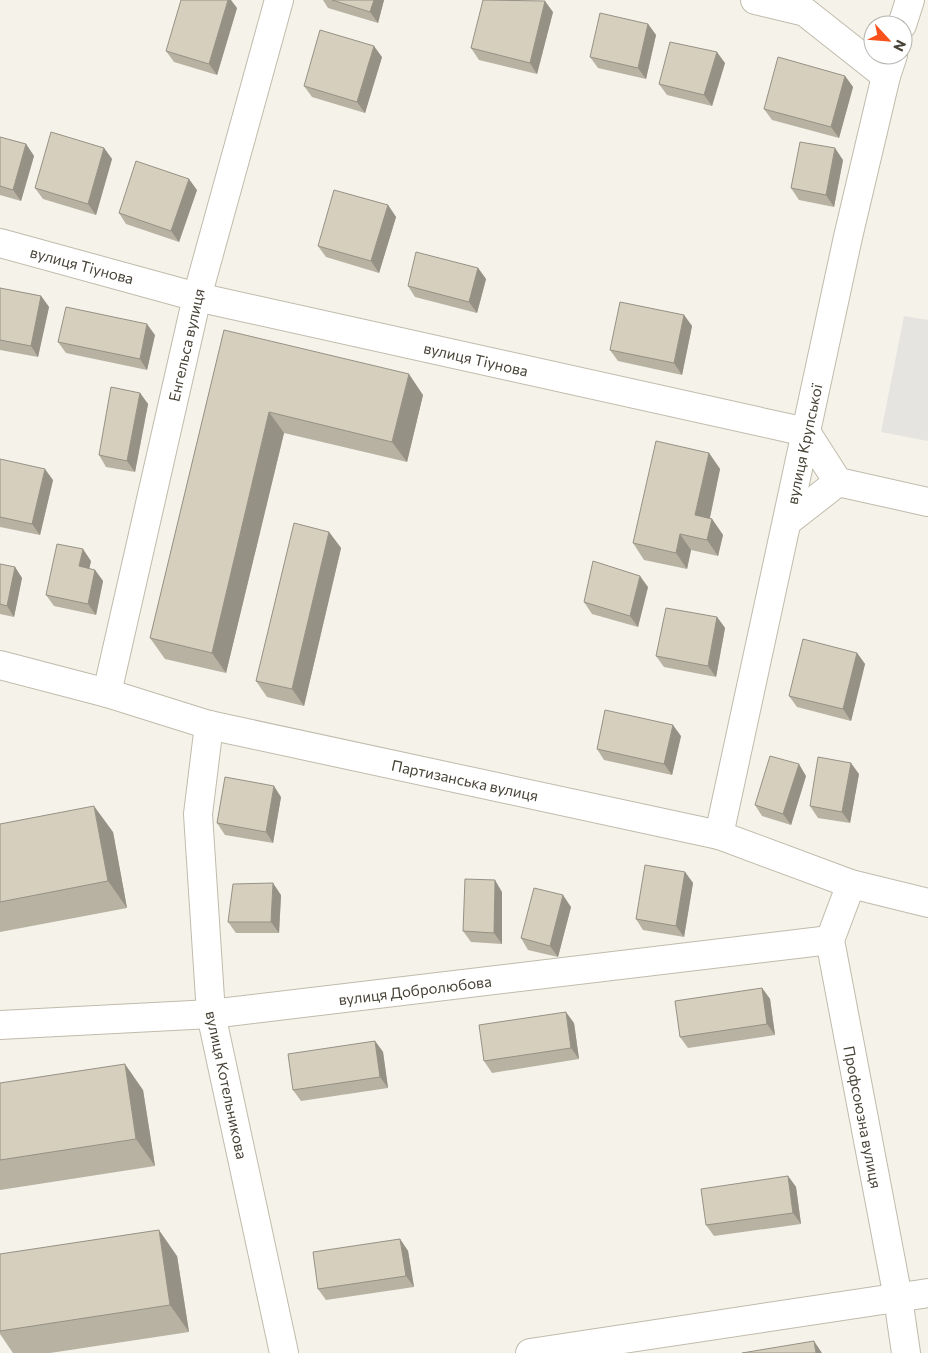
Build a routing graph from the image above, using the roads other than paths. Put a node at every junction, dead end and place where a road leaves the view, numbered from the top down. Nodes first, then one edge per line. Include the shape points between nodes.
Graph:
1 (279, 0) edge
2 (755, 0) edge
3 (910, 0) edge
4 (905, 15) edge
5 (863, 48) edge
6 (890, 65) edge
7 (0, 243) edge
8 (197, 297) junction
9 (806, 432) junction
10 (838, 482) junction
11 (928, 502) edge
12 (788, 521) junction
13 (0, 665) edge
14 (107, 693) junction
15 (208, 725) junction
16 (719, 834) junction
17 (851, 884) junction
18 (928, 902) edge
19 (830, 940) junction
20 (211, 1014) junction
21 (0, 1025) edge
22 (928, 1294) edge
23 (898, 1298) junction
24 (284, 1353) edge
25 (530, 1353) edge
26 (906, 1353) edge

1 - 8 street, Енгельса вулиця
2 - 5 street via 805,12
3 - 4 street
6 - 9 street, вулиця Крупської via 848,237
7 - 8 street, вулиця Тіунова
8 - 9 street, вулиця Тіунова
8 - 14 street, Енгельса вулиця
9 - 10 street
9 - 12 street, вулиця Крупської
10 - 11 street
10 - 12 street
12 - 16 street, вулиця Крупської
13 - 14 street, Партизанська вулиця
14 - 15 street, Партизанська вулиця
15 - 16 street, Партизанська вулиця
15 - 20 street, вулиця Котельникова via 198,814
16 - 17 street, Партизанська вулиця
17 - 18 street, Партизанська вулиця
17 - 19 street
19 - 20 street, вулиця Добролюбова
19 - 23 street, Профсоюзна вулиця
20 - 21 street, вулиця Добролюбова
20 - 24 street, вулиця Котельникова
22 - 23 street
23 - 25 street
23 - 26 street, Профсоюзна вулиця

